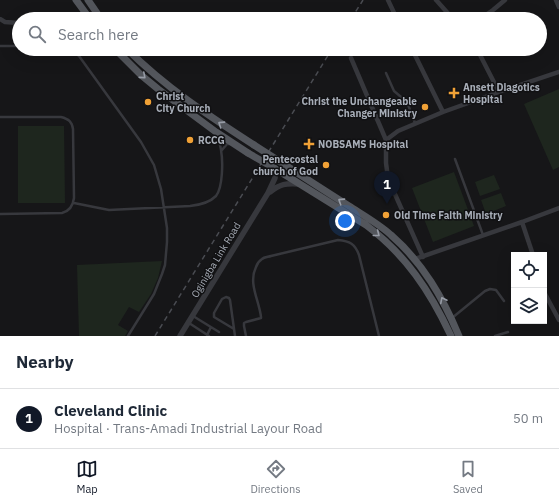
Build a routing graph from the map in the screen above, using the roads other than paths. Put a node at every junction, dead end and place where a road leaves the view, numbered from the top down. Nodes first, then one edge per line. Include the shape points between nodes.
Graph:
1 (76, 0) edge
2 (88, 0) edge
3 (388, 0) edge
4 (436, 0) edge
5 (505, 0) edge
6 (556, 0) edge
7 (559, 7) edge
8 (84, 12) edge
9 (96, 12) edge
10 (394, 12) edge
11 (447, 12) edge
12 (491, 12) edge
13 (0, 19) edge
14 (12, 22) edge
15 (0, 46) edge
16 (12, 46) edge
17 (79, 56) edge
18 (122, 56) edge
19 (134, 56) edge
20 (415, 56) edge
21 (481, 56) edge
22 (351, 58) dead end
23 (559, 72) edge
24 (386, 74) dead end
25 (499, 92) junction
26 (443, 112) junction
27 (0, 117) edge
28 (415, 124) junction
29 (216, 132) junction
30 (386, 140) junction
31 (232, 144) junction
32 (221, 150) junction
33 (455, 160) dead end
34 (274, 169) junction
35 (299, 184) junction
36 (268, 193) junction
37 (74, 203) junction
38 (164, 208) junction
39 (559, 208) edge
40 (0, 214) edge
41 (522, 222) junction
42 (484, 236) junction
43 (532, 252) edge
44 (423, 257) junction
45 (415, 260) junction
46 (547, 298) edge
47 (504, 301) dead end
48 (193, 316) junction
49 (452, 319) junction
50 (559, 320) edge
51 (188, 323) junction
52 (211, 327) junction
53 (234, 330) junction
54 (219, 332) dead end
55 (508, 332) dead end
56 (208, 335) edge
57 (128, 336) edge
58 (180, 336) edge
59 (235, 336) edge
60 (246, 336) edge
61 (379, 336) edge
62 (451, 336) edge
63 (459, 336) edge
64 (495, 336) edge

1 - 8 main road
2 - 9 main road
3 - 10 street
4 - 11 street
5 - 12 street
6 - 7 street
13 - 14 street
15 - 16 lane
17 - 38 lane via 149,154 157,174
18 -> 29 main road via 158,89
45 -> 19 main road, bridge via 391,234 201,110
20 - 26 street
21 - 25 street
22 - 30 street
23 - 25 street
24 - 28 lane via 394,91 407,102
25 - 26 street
26 - 28 street
27 - 37 lane via 61,117 72,124
28 - 30 street via 398,130
29 - 31 main road
29 - 32 lane
30 - 44 street via 388,178
31 - 32 lane via 227,144
31 - 34 main road, bridge
32 - 38 lane via 220,187 213,199 201,205
33 - 42 lane
34 - 35 main road
34 - 36 street, Oginigba Link Road via 275,178
35 - 36 street via 283,184
35 -> 62 main road via 366,225 391,245 426,289
36 - 48 street, Oginigba Link Road
37 - 38 lane via 109,210
37 - 40 lane via 67,212 62,213
38 - 57 lane via 168,242 162,274
39 - 41 street
41 - 42 street
41 - 43 street
42 - 44 street
44 - 45 street
49 -> 45 main road via 440,295
46 - 50 street
47 - 49 lane via 496,290 487,290
48 - 51 street, Oginigba Link Road
48 - 52 lane
49 - 63 main road
51 - 56 lane
51 - 58 street, Oginigba Link Road
52 - 54 lane
52 - 56 lane
53 - 53 lane via 214,317 224,298 230,300
53 - 59 lane
55 - 64 lane
60 - 61 lane via 244,323 261,317 253,279 258,262 271,256 338,240 353,245 359,255

